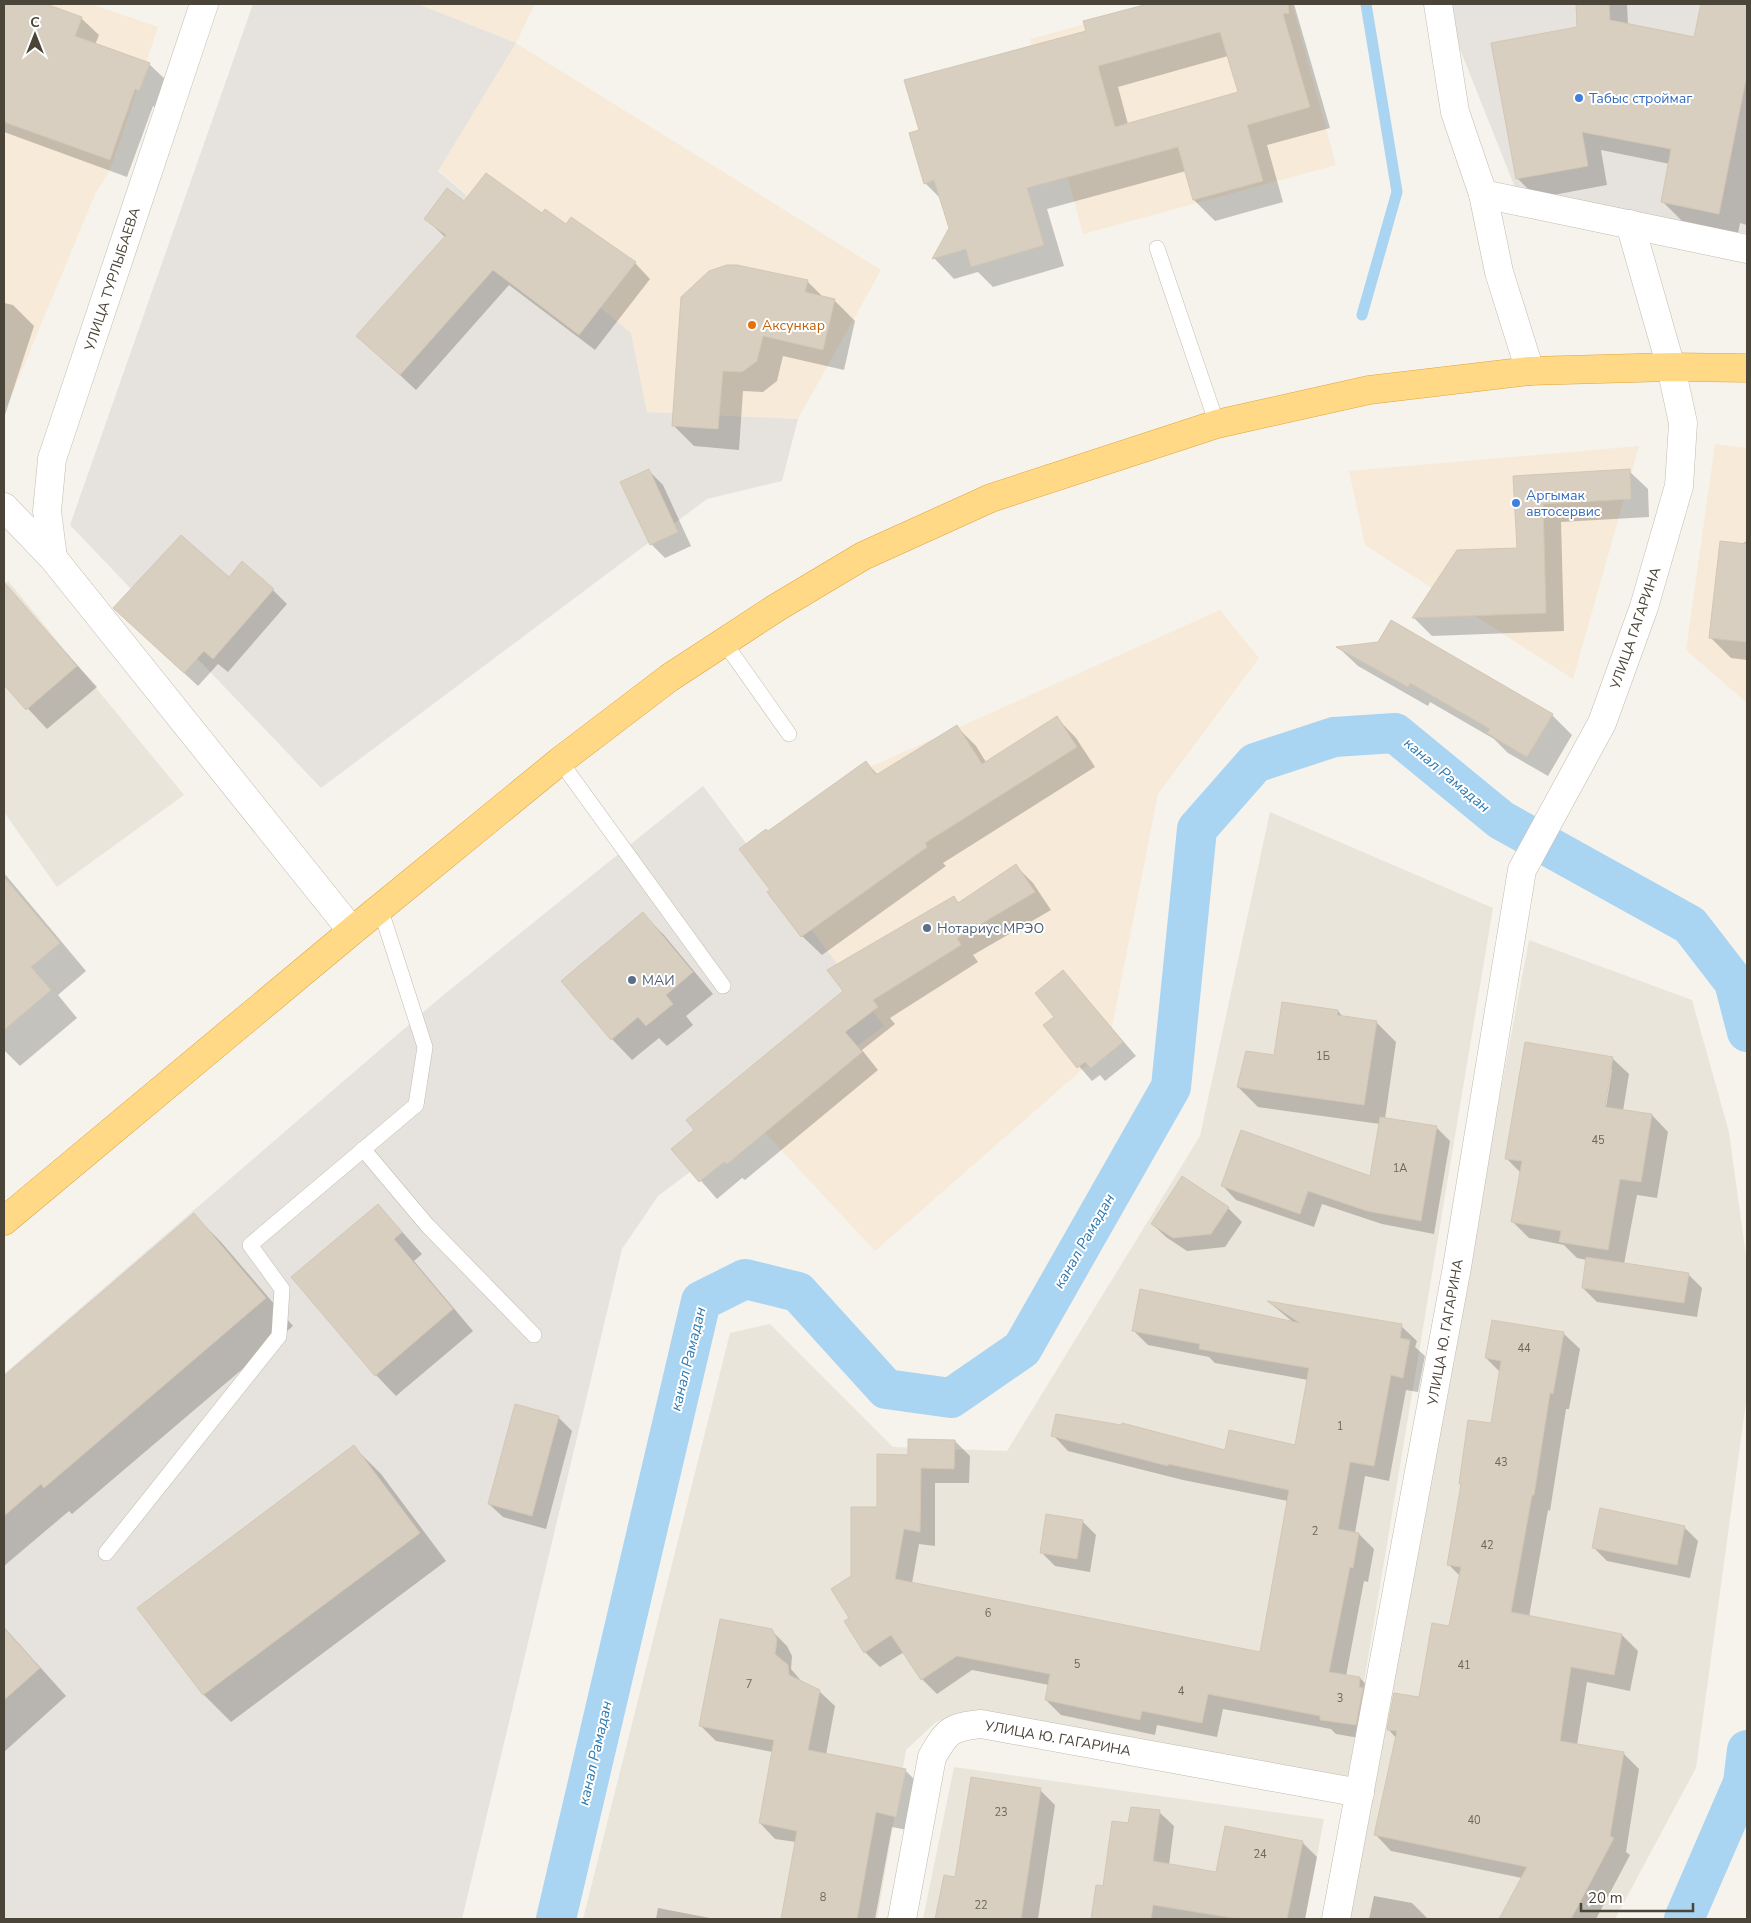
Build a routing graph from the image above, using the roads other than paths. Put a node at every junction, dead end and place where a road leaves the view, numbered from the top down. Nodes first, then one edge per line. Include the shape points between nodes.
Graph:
1 (204, 4) edge
2 (1438, 4) edge
3 (1483, 194) junction
4 (1630, 224) junction
5 (1158, 248) dead end
6 (1747, 250) edge
7 (1671, 367) junction
8 (1747, 368) edge
9 (1530, 370) junction
10 (1217, 424) junction
11 (4, 507) edge
12 (53, 558) junction
13 (724, 642) junction
14 (789, 734) dead end
15 (560, 762) junction
16 (1522, 870) joint
17 (380, 908) junction
18 (352, 931) junction
19 (723, 986) dead end
20 (363, 1149) junction
21 (4, 1221) edge
22 (534, 1335) dead end
23 (106, 1553) dead end
24 (1360, 1793) junction
25 (902, 1919) edge
26 (1336, 1919) edge

1 - 12 street, УЛИЦА ТУРЛЫБАЕВА via 52,459 47,511
2 - 3 street via 1455,112
3 - 4 street
3 - 9 street via 1498,272
4 - 6 street
4 - 7 street, УЛИЦА ГАГАРИНА
5 - 10 lane
7 - 8 highway
7 - 9 highway
7 - 16 street, УЛИЦА ГАГАРИНА via 1683,423 1679,486 1644,607 1602,723
9 - 10 highway via 1369,390
10 - 13 highway via 991,498 862,556
11 - 12 street
12 - 18 street
13 - 14 lane
13 - 15 highway via 669,678
15 - 17 highway
15 - 19 lane
16 - 24 street, УЛИЦА Ю. ГАГАРИНА via 1457,1267
17 - 18 highway
17 - 20 lane via 424,1047 416,1105
18 - 21 highway
20 - 22 lane via 427,1225
20 - 23 lane via 250,1245 282,1289 279,1336
24 - 25 street, УЛИЦА Ю. ГАГАРИНА via 981,1724 958,1726 944,1736 932,1757
24 - 26 street, УЛИЦА Ю. ГАГАРИНА

